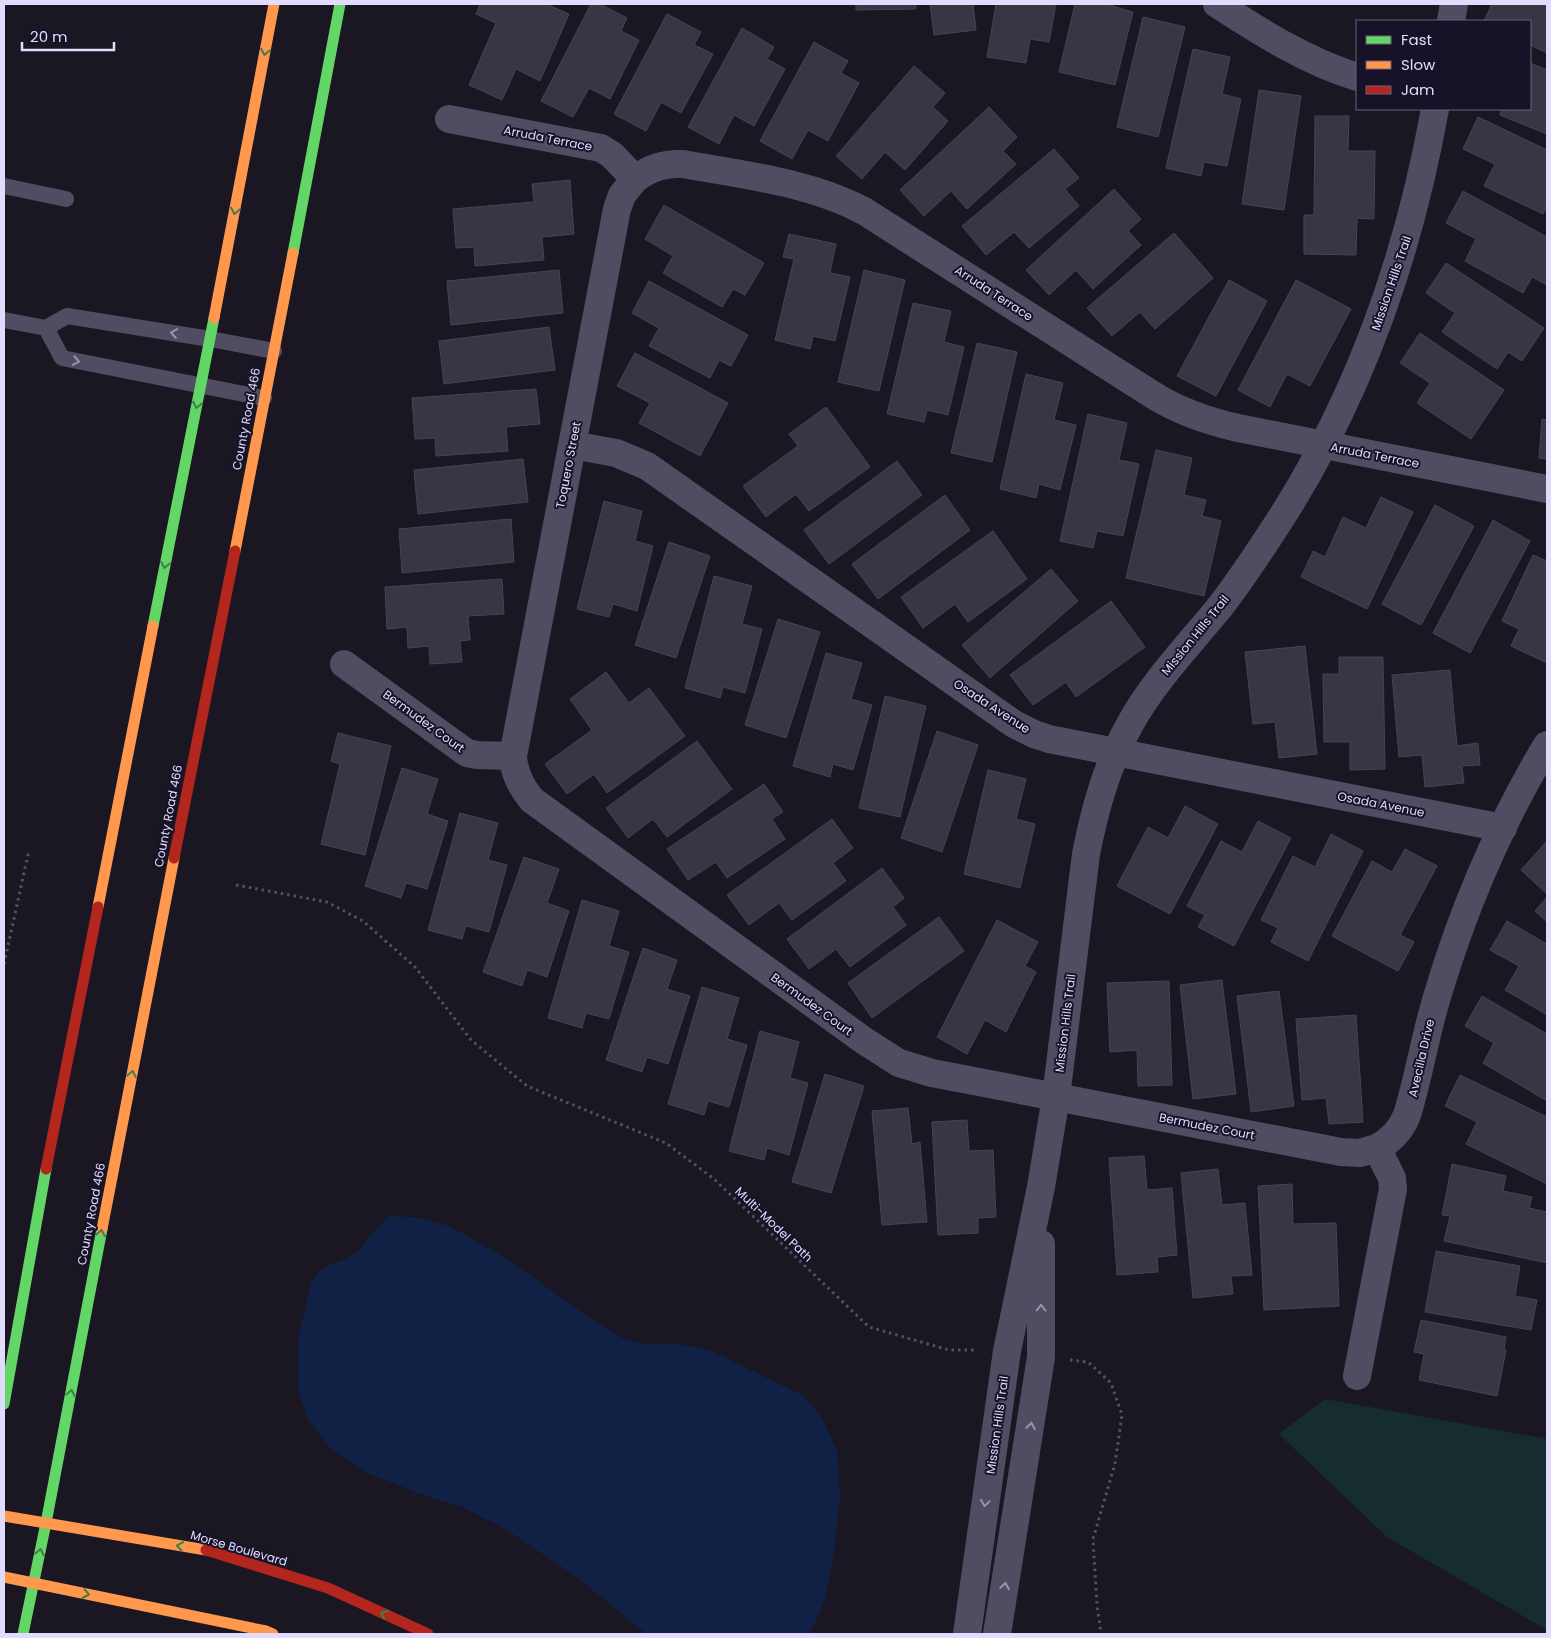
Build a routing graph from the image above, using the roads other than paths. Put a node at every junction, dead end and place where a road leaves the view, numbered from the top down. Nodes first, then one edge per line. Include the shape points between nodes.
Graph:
1 (274, 4) edge
2 (340, 4) edge
3 (1217, 4) edge
4 (1454, 4) edge
5 (1451, 20) edge
6 (1356, 77) edge
7 (1435, 110) edge
8 (449, 119) dead end
9 (635, 179) junction
10 (4, 186) edge
11 (66, 199) dead end
12 (4, 320) edge
13 (46, 328) junction
14 (210, 339) junction
15 (274, 351) junction
16 (201, 386) junction
17 (264, 398) junction
18 (572, 445) junction
19 (1324, 445) junction
20 (1547, 489) edge
21 (344, 664) dead end
22 (1547, 744) edge
23 (1116, 752) junction
24 (513, 756) junction
25 (1503, 828) junction
26 (1056, 1097) junction
27 (1378, 1148) junction
28 (1041, 1187) junction
29 (1357, 1376) dead end
30 (4, 1404) edge
31 (4, 1516) edge
32 (46, 1523) junction
33 (4, 1576) edge
34 (33, 1583) junction
35 (23, 1634) edge
36 (274, 1634) edge
37 (428, 1634) edge
38 (966, 1634) edge
39 (998, 1634) edge

1 -> 14 main road
2 - 15 main road, County Road 466
3 - 6 street via 1289,49
4 - 5 street
7 - 19 street, Mission Hills Trail via 1415,208 1389,294 1355,380
8 - 9 street, Arruda Terrace via 601,148 612,154
9 - 18 street, Toquero Street via 622,195 617,210
9 - 19 street, Arruda Terrace via 656,167 683,164 808,188 844,200 1170,406 1203,420
10 - 11 lane
12 - 13 lane
14 -> 13 lane via 67,316
13 -> 16 lane via 62,358
14 - 15 lane
14 - 16 main road
15 - 17 main road, County Road 466
16 - 17 lane
16 -> 30 main road via 54,1127
32 -> 17 main road, County Road 466
18 - 23 street, Osada Avenue via 616,453 653,470 1024,729 1049,738
18 - 24 street, Toquero Street
19 - 20 street, Arruda Terrace
19 - 23 street, Mission Hills Trail via 1273,531 1219,607 1148,695
21 - 24 street, Bermudez Court via 467,753
22 - 25 street, Avecilla Drive
23 - 25 street, Osada Avenue
23 - 26 street, Mission Hills Trail via 1099,794 1088,840
24 - 26 street, Bermudez Court via 518,780 532,800 885,1056 932,1073
25 - 27 street, Avecilla Drive via 1471,898 1448,962 1407,1115 1397,1132
26 - 27 street, Bermudez Court via 1341,1152 1360,1153
26 - 28 street, Mission Hills Trail
27 - 29 street via 1394,1190
28 -> 38 street, Mission Hills Trail via 1007,1351
39 -> 28 street, Mission Hills Trail via 1042,1356
31 - 32 main road, Morse Boulevard
34 -> 32 main road, County Road 466
37 -> 32 main road, Morse Boulevard via 328,1588 203,1549
33 - 34 main road
34 - 35 main road, County Road 466
34 -> 36 main road

